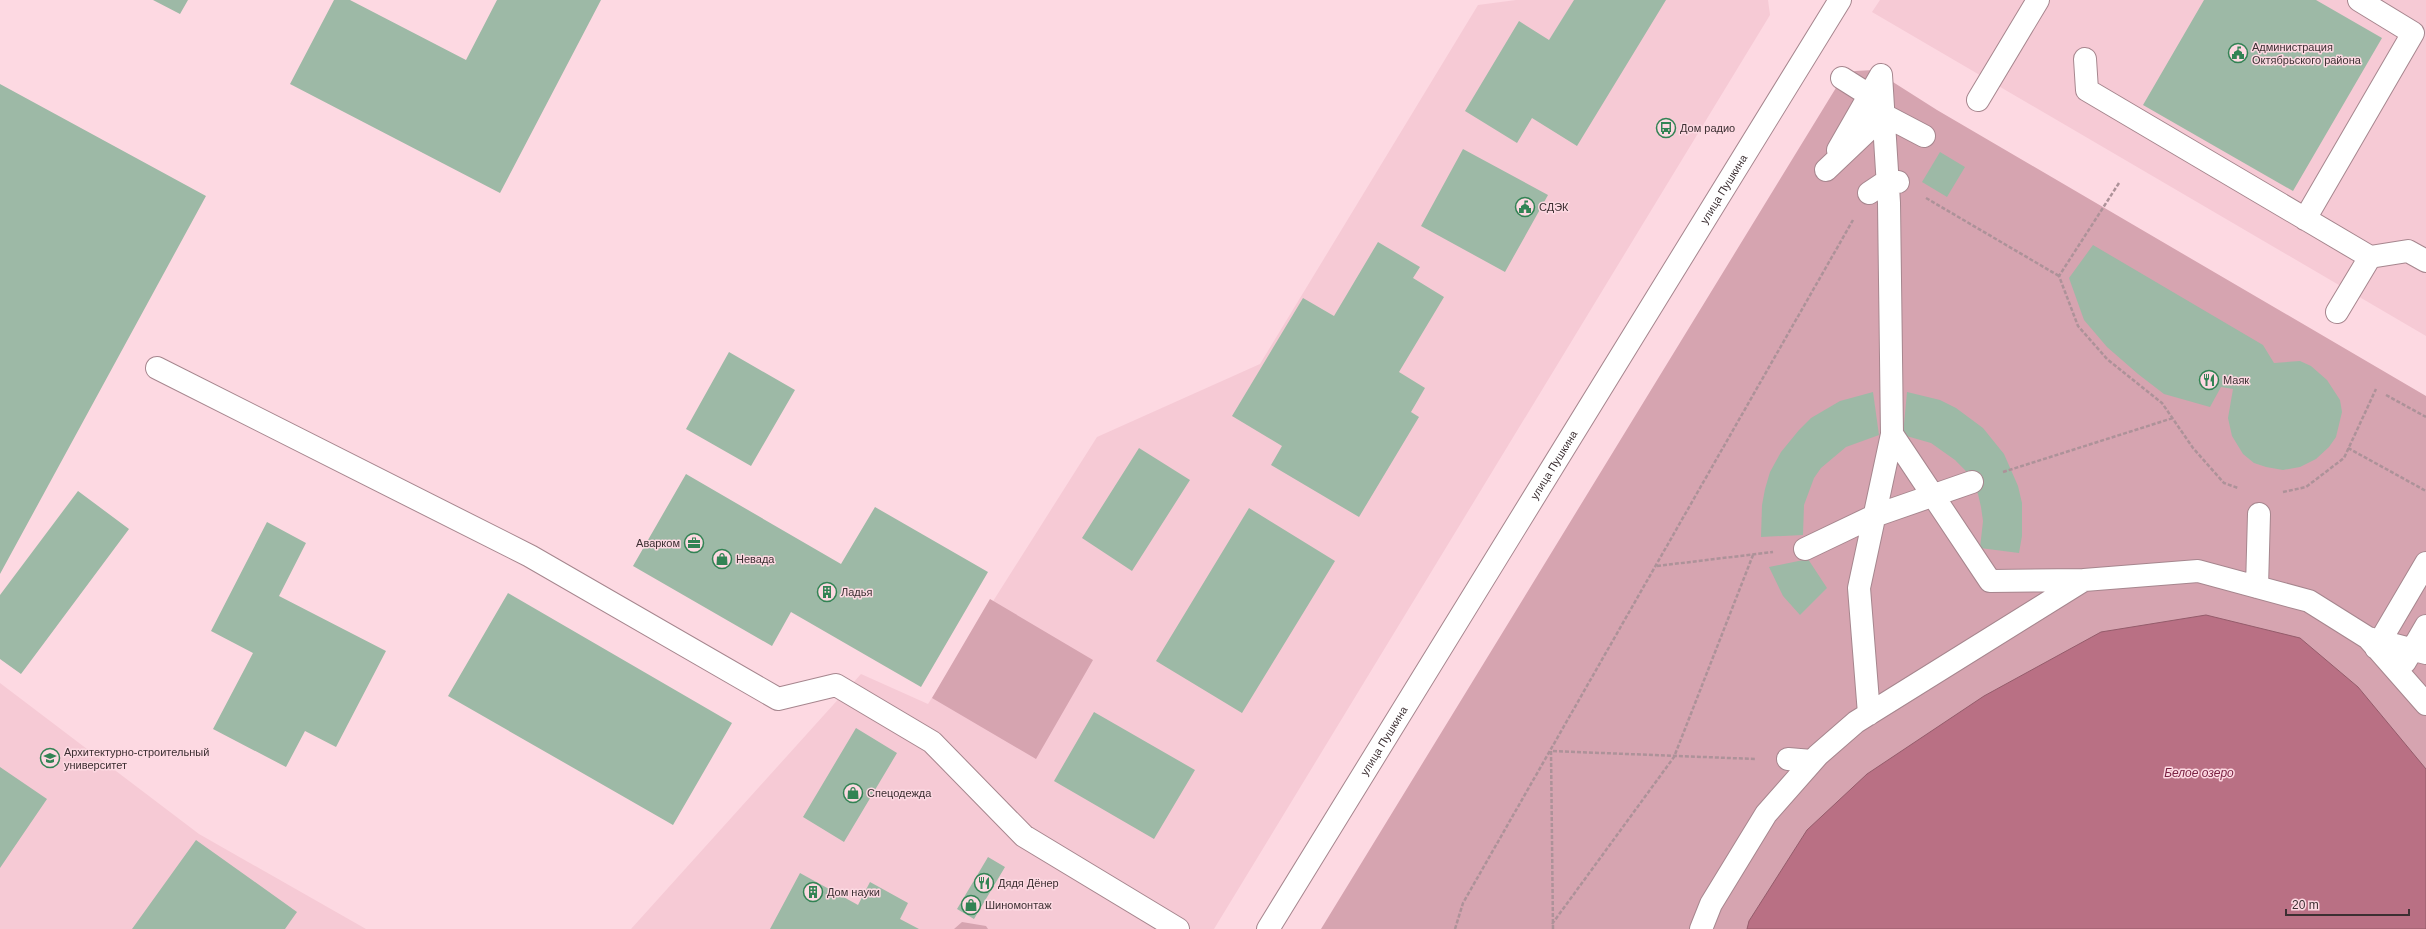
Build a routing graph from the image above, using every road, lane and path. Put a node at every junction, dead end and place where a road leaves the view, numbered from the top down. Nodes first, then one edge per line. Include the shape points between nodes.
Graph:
1 (2038, 0) edge
2 (2358, 0) edge
3 (1834, 2) edge
4 (2085, 59) dead end
5 (1842, 78) dead end
6 (1869, 95) junction
7 (1978, 100) dead end
8 (1884, 115) junction
9 (1924, 136) dead end
10 (1893, 182) junction
11 (2119, 183) dead end
12 (1869, 192) dead end
13 (2305, 219) junction
14 (1852, 223) dead end
15 (2370, 257) junction
16 (2426, 261) edge
17 (2059, 276) junction
18 (2337, 312) dead end
19 (157, 368) dead end
20 (2376, 389) dead end
21 (2386, 395) dead end
22 (2426, 417) edge
23 (2172, 418) junction
24 (1892, 434) junction
25 (2348, 448) junction
26 (1972, 482) joint
27 (2245, 491) dead end
28 (2426, 491) edge
29 (2279, 492) dead end
30 (1934, 495) junction
31 (2259, 514) dead end
32 (1874, 516) junction
33 (1805, 549) joint
34 (1753, 555) junction
35 (2426, 563) edge
36 (1656, 566) junction
37 (2084, 580) junction
38 (2257, 587) junction
39 (2426, 626) edge
40 (2375, 642) junction
41 (2419, 651) edge
42 (2399, 673) junction
43 (2426, 704) edge
44 (1869, 714) junction
45 (1551, 751) junction
46 (1674, 757) junction
47 (1788, 759) joint
48 (1812, 761) junction
49 (1552, 924) junction
50 (1178, 929) edge
51 (1268, 929) edge
52 (1455, 929) edge
53 (1553, 929) edge
54 (1701, 929) edge

1 - 7 street
2 - 13 street via 2413,33
3 - 51 street, улица Пушкина
4 - 13 street via 2087,90
5 - 6 street
6 - 8 street via 1881,74
6 - 8 street via 1826,170
8 - 9 street
8 - 10 street
10 - 12 street
10 - 17 path
10 - 24 street
11 - 17 path
13 - 15 street
14 - 36 path
15 - 16 street via 2408,251
15 - 18 street
17 - 23 path via 2078,326 2107,359 2162,403
19 - 50 street via 530,556 778,699 836,685 932,742 1024,836
20 - 25 path
21 - 22 path
23 - 26 path
23 - 27 path via 2193,448 2224,483
24 - 30 street
24 - 32 street
25 - 28 path
25 - 29 path via 2344,458 2306,487
26 - 30 street
30 - 32 street
30 - 37 street via 1990,581
31 - 38 street
32 - 33 street
32 - 44 street via 1859,588
33 - 34 path
34 - 36 path
34 - 46 path
35 - 40 street
36 - 45 path
37 - 38 street via 2198,571
37 - 44 street
38 - 40 street via 2309,601
39 - 41 street
40 - 41 street
40 - 42 street
41 - 42 street
42 - 43 street
44 - 48 street via 1856,722
45 - 46 path
45 - 49 path
45 - 52 path via 1463,903
46 - 47 path
46 - 49 path
47 - 48 street
48 - 54 street via 1766,814 1711,904
49 - 53 path

